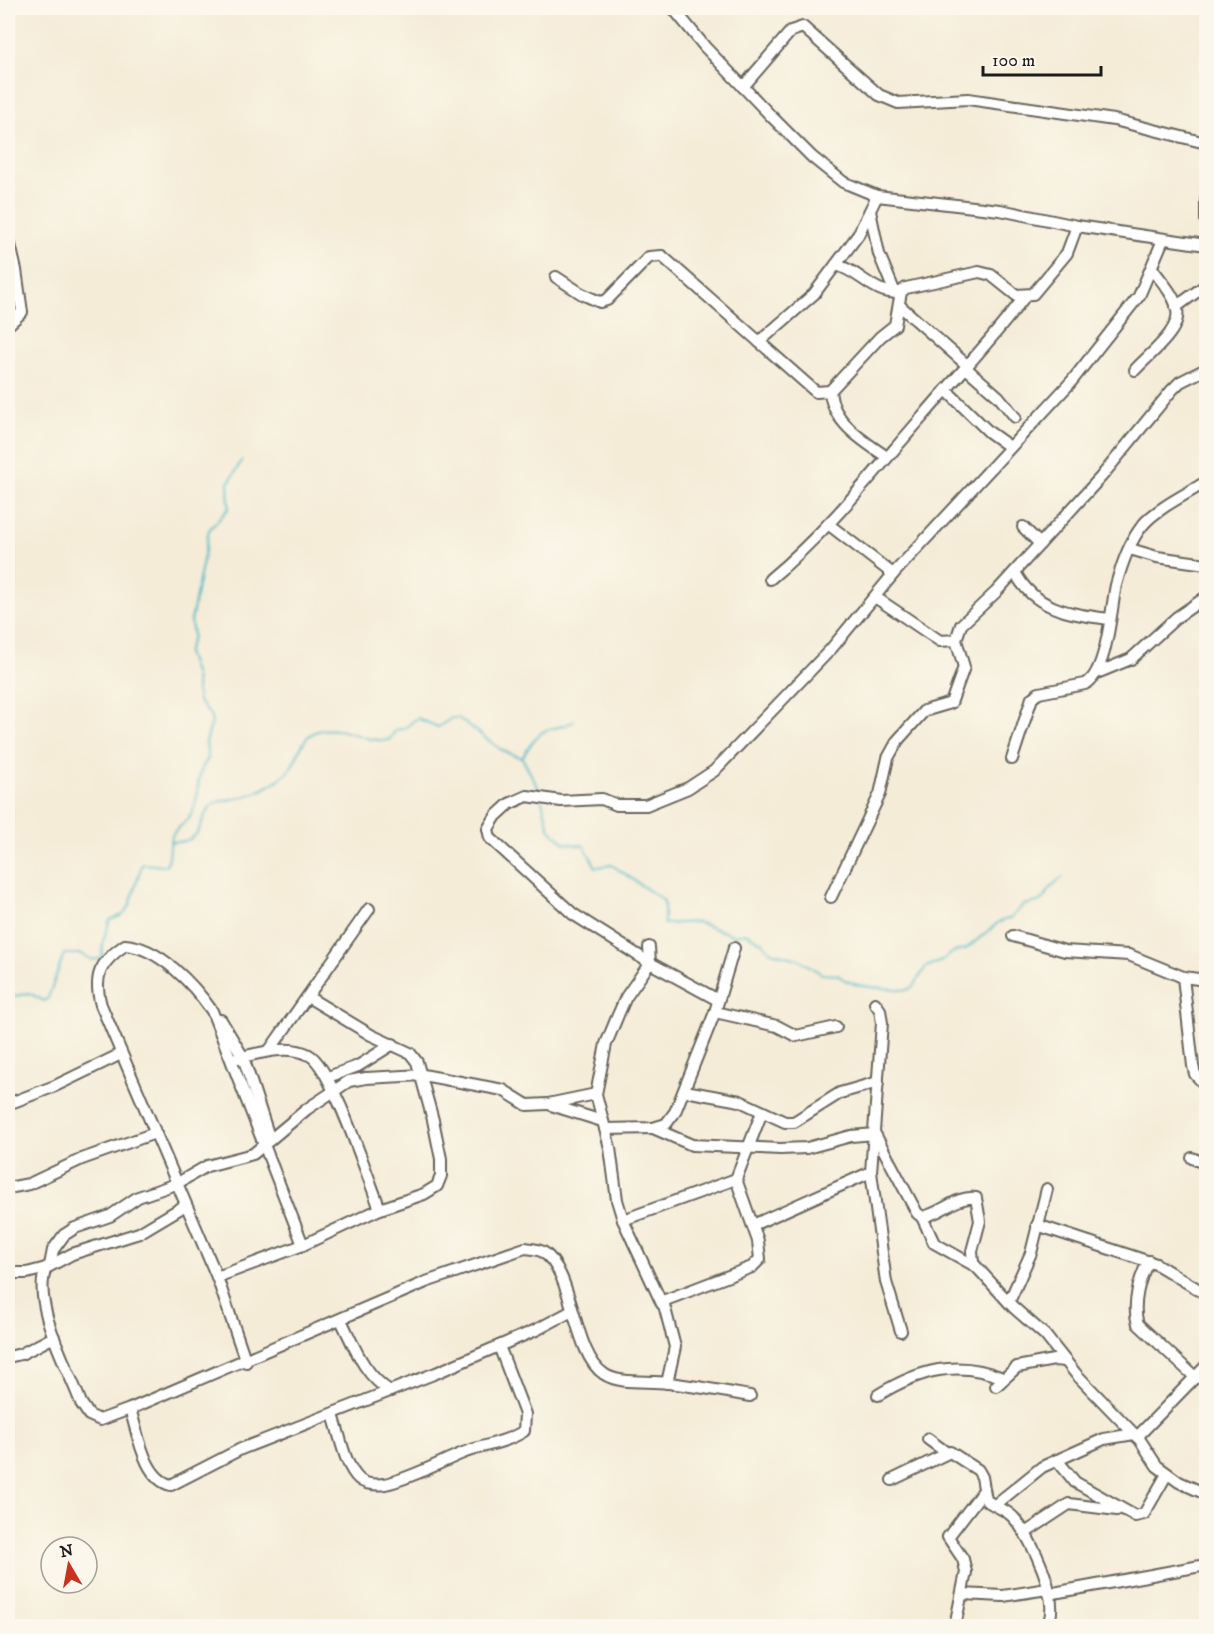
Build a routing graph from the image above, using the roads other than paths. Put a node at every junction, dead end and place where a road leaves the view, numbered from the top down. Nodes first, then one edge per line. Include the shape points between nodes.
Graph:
1 (673, 8) edge
2 (743, 87) junction
3 (1206, 143) edge
4 (877, 196) junction
5 (1206, 198) edge
6 (870, 211) junction
7 (1206, 221) edge
8 (1077, 226) junction
9 (8, 236) edge
10 (1163, 240) junction
11 (1206, 245) edge
12 (836, 265) junction
13 (1152, 268) junction
14 (556, 278) dead end
15 (1206, 285) edge
16 (898, 292) junction
17 (1025, 296) junction
18 (899, 305) junction
19 (1176, 307) junction
20 (8, 325) edge
21 (759, 342) junction
22 (967, 367) junction
23 (1206, 369) edge
24 (1135, 370) dead end
25 (945, 390) junction
26 (830, 391) junction
27 (1015, 417) dead end
28 (1010, 447) junction
29 (887, 457) junction
30 (1206, 482) edge
31 (828, 524) junction
32 (1023, 527) dead end
33 (1040, 544) junction
34 (1131, 549) junction
35 (1206, 564) edge
36 (1015, 572) junction
37 (893, 574) junction
38 (770, 579) dead end
39 (875, 597) junction
40 (1206, 597) edge
41 (1110, 619) junction
42 (956, 640) junction
43 (1096, 673) junction
44 (1012, 759) dead end
45 (831, 897) dead end
46 (369, 909) dead end
47 (1013, 936) dead end
48 (649, 947) dead end
49 (735, 948) dead end
50 (650, 963) junction
51 (1183, 977) junction
52 (1206, 980) edge
53 (308, 997) junction
54 (718, 1000) junction
55 (876, 1003) dead end
56 (715, 1012) junction
57 (836, 1026) dead end
58 (393, 1044) junction
59 (269, 1052) junction
60 (121, 1054) junction
61 (237, 1058) junction
62 (423, 1076) junction
63 (328, 1077) junction
64 (878, 1082) junction
65 (1206, 1086) edge
66 (333, 1090) junction
67 (685, 1090) junction
68 (596, 1094) junction
69 (8, 1104) edge
70 (548, 1104) junction
71 (762, 1112) junction
72 (603, 1125) junction
73 (653, 1128) junction
74 (155, 1133) junction
75 (875, 1134) junction
76 (267, 1142) junction
77 (750, 1148) junction
78 (1192, 1158) dead end
79 (1206, 1164) edge
80 (871, 1172) junction
81 (736, 1179) junction
82 (176, 1184) junction
83 (8, 1188) edge
84 (1047, 1189) dead end
85 (186, 1205) junction
86 (380, 1209) junction
87 (922, 1217) junction
88 (623, 1220) junction
89 (1037, 1224) junction
90 (753, 1225) junction
91 (303, 1245) junction
92 (1149, 1261) junction
93 (975, 1266) junction
94 (48, 1267) junction
95 (8, 1273) edge
96 (217, 1277) junction
97 (1206, 1294) edge
98 (1009, 1302) junction
99 (662, 1304) junction
100 (572, 1311) junction
101 (341, 1320) junction
102 (901, 1331) dead end
103 (54, 1337) junction
104 (499, 1346) junction
105 (8, 1357) edge
106 (1065, 1361) junction
107 (246, 1362) junction
108 (1206, 1366) edge
109 (1196, 1378) junction
110 (667, 1383) junction
111 (390, 1391) junction
112 (878, 1395) dead end
113 (750, 1396) dead end
114 (130, 1410) junction
115 (333, 1415) junction
116 (1135, 1436) junction
117 (928, 1439) dead end
118 (947, 1453) junction
119 (1057, 1460) junction
120 (1167, 1474) junction
121 (892, 1480) dead end
122 (984, 1490) junction
123 (1205, 1492) edge
124 (995, 1505) junction
125 (1127, 1511) junction
126 (1025, 1533) junction
127 (1206, 1564) edge
128 (1048, 1592) junction
129 (962, 1594) junction
130 (955, 1626) edge
131 (1047, 1626) edge

1 - 2 street
2 - 3 street via 792,31 803,27 879,95 898,103 980,101 1114,120
2 - 4 street via 812,157 843,182
4 - 6 street
4 - 8 street via 1000,210
5 - 7 street
6 - 12 street
6 - 16 street via 879,254
8 - 10 street
8 - 17 street via 1062,261 1033,294
9 - 20 street via 22,312
10 - 11 street
10 - 13 street
12 - 16 street via 847,267 880,290
12 - 21 street via 814,294
13 - 19 street
13 - 28 street via 1139,296 1071,382
14 - 21 street via 600,302 612,295 639,264 658,255
15 - 19 street
16 - 17 street via 979,272 991,275 1016,295
16 - 18 street
17 - 22 street
18 - 22 street
18 - 26 street via 896,325
19 - 24 street via 1177,320 1172,330
21 - 26 street via 816,392
22 - 25 street
22 - 27 street
23 - 33 street via 1172,390
25 - 28 street
25 - 29 street
26 - 29 street via 833,409 864,441
28 - 37 street
29 - 31 street
30 - 34 street via 1143,524
31 - 37 street
31 - 38 street
32 - 33 street
33 - 36 street
34 - 35 street
34 - 41 street via 1117,582
36 - 41 street via 1022,585 1047,606 1070,614
36 - 42 street via 961,625
37 - 39 street
39 - 42 street via 939,641
39 - 50 street via 831,649 714,771 688,788 646,805 527,796 509,804 492,822 488,829 490,838 548,893
40 - 43 street via 1177,617 1131,659
41 - 43 street
42 - 45 street via 964,667 956,694 951,703 924,711 898,740 888,758 880,794
43 - 44 street via 1091,682 1032,698
46 - 53 street
47 - 51 street via 1065,951 1129,954
48 - 50 street
49 - 54 street
50 - 54 street
50 - 68 street via 626,997 614,1024
51 - 52 street
51 - 65 street via 1193,1066
53 - 58 street
53 - 59 street
54 - 56 street
55 - 64 street via 882,1023
56 - 57 street via 777,1026 796,1036
56 - 67 street
58 - 62 street via 410,1053
58 - 63 street via 358,1066
59 - 61 street
59 - 63 street via 311,1055
60 - 61 street via 101,1005 97,979 114,952 125,945 137,946 177,972 202,996 229,1031
60 - 69 street
60 - 74 street
61 - 76 street
62 - 66 street via 366,1078
62 - 70 street via 503,1090 527,1105
62 - 86 street via 441,1159 441,1176 437,1186 424,1194
63 - 66 street
64 - 71 street via 840,1093 794,1122
64 - 75 street
66 - 76 street
66 - 86 street
67 - 71 street via 740,1101
67 - 73 street via 666,1124
68 - 70 street
68 - 72 street
70 - 72 street
71 - 77 street
72 - 73 street
72 - 88 street
73 - 77 street via 692,1145
74 - 82 street
74 - 83 street via 82,1159 29,1184
75 - 77 street via 807,1148
75 - 80 street
75 - 87 street
76 - 82 street via 253,1154 207,1166
76 - 91 street
77 - 81 street
78 - 79 street
80 - 90 street
80 - 102 street via 886,1282
81 - 88 street
81 - 90 street
82 - 85 street
82 - 94 street via 138,1197 110,1216 64,1235 53,1250
84 - 89 street
85 - 94 street via 139,1233 72,1254
85 - 96 street
86 - 91 street
87 - 93 street via 934,1244
87 - 93 street via 976,1198 980,1221 972,1251
88 - 99 street
89 - 92 street via 1124,1256
89 - 98 street via 1031,1253
90 - 99 street via 760,1259 752,1267 675,1294
91 - 96 street
92 - 97 street
92 - 109 street via 1142,1274 1136,1305 1138,1324
93 - 98 street
94 - 95 street
94 - 103 street via 41,1290
96 - 107 street
98 - 106 street via 1045,1335
99 - 110 street via 672,1324 675,1347
100 - 101 street via 554,1262 541,1250 525,1248 426,1282
100 - 104 street
100 - 110 street via 594,1365 604,1375
101 - 107 street
101 - 111 street via 367,1371
103 - 105 street
103 - 114 street via 89,1415 100,1420
104 - 111 street
104 - 115 street via 525,1414 524,1431 516,1436 404,1478 369,1485 353,1471
106 - 112 street via 1017,1367 999,1382 975,1370 937,1370 919,1374
106 - 116 street
107 - 114 street
108 - 109 street
109 - 116 street
110 - 113 street
111 - 115 street
114 - 115 street via 152,1473 160,1483 171,1485 241,1449
116 - 119 street via 1104,1439
116 - 120 street
117 - 118 street
118 - 121 street
118 - 122 street via 956,1454 978,1470
119 - 124 street via 1028,1476
119 - 125 street via 1075,1482
120 - 123 street
120 - 125 street via 1144,1514 1135,1516
122 - 124 street via 986,1500
122 - 129 street via 948,1537 965,1567
124 - 126 street via 1013,1516
125 - 126 street via 1069,1504
126 - 128 street via 1033,1544
127 - 128 street
128 - 129 street
128 - 131 street
129 - 130 street

